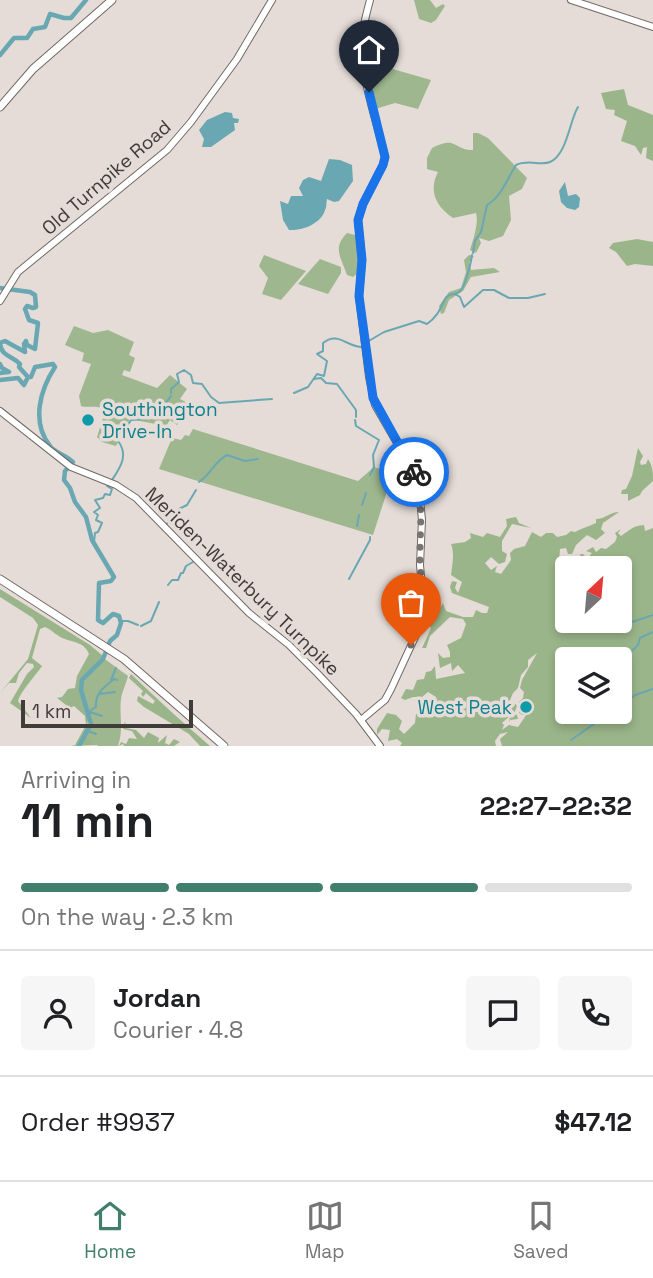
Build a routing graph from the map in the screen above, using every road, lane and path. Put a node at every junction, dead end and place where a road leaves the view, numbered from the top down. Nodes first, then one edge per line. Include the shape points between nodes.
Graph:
1 (112, 0) edge
2 (272, 0) edge
3 (370, 0) edge
4 (571, 0) edge
5 (653, 27) edge
6 (0, 107) edge
7 (0, 301) edge
8 (0, 411) edge
9 (0, 579) edge
10 (0, 585) edge
11 (103, 647) junction
12 (131, 667) junction
13 (363, 719) junction
14 (215, 746) edge
15 (224, 746) edge
16 (380, 746) edge

1 - 6 highway via 32,70
2 - 7 main road, Old Turnpike Road via 237,59 180,136 18,272
3 - 13 main road via 362,48 385,157 358,220 359,296 373,398 418,485 425,609 385,700
4 - 5 main road
8 - 13 main road, Meriden-Waterbury Turnpike via 70,466 127,491 143,504 249,613
9 - 11 highway
10 - 11 highway
11 - 12 highway
12 - 14 highway
12 - 15 highway
13 - 16 main road, Meriden-Waterbury Turnpike

